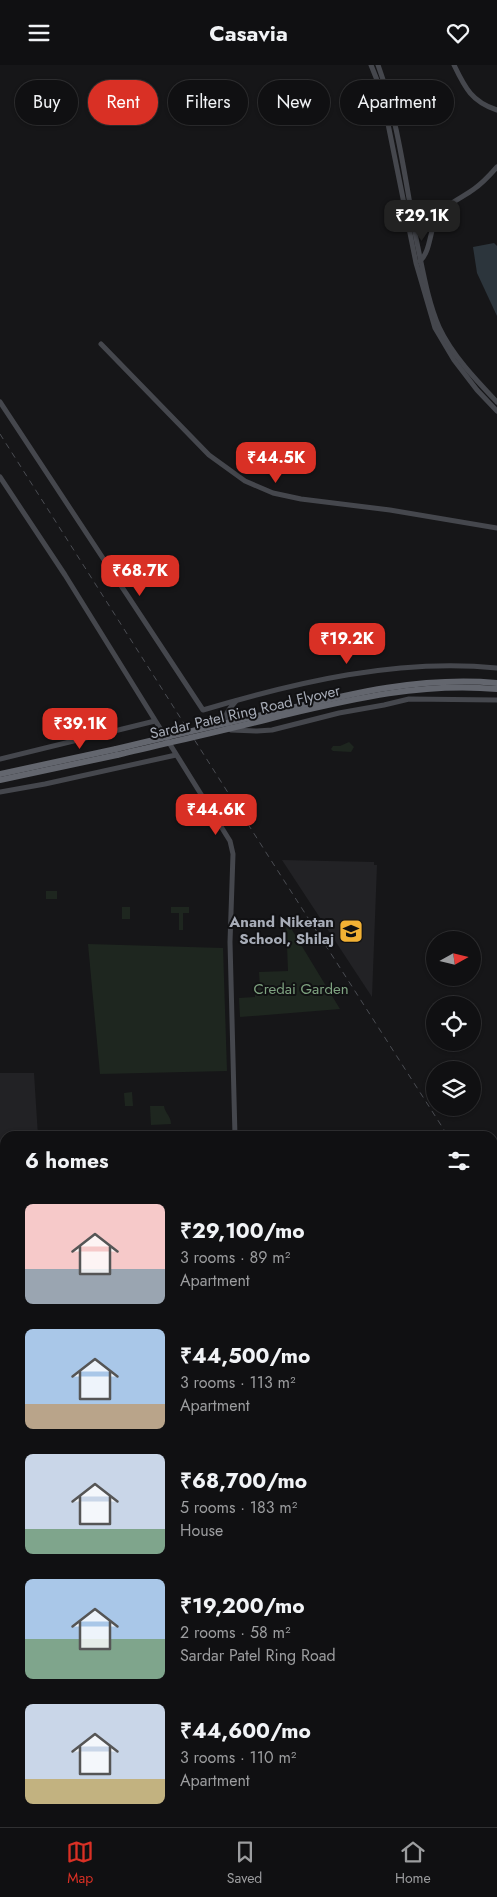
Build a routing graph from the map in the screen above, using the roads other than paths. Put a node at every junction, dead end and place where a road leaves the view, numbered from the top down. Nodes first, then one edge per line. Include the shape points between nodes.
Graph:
1 (372, 65) edge
2 (378, 65) edge
3 (454, 65) edge
4 (497, 110) edge
5 (497, 167) edge
6 (418, 262) junction
7 (101, 344) dead end
8 (0, 402) edge
9 (497, 402) edge
10 (497, 411) edge
11 (0, 477) edge
12 (497, 528) edge
13 (497, 669) edge
14 (497, 683) edge
15 (497, 689) edge
16 (238, 700) junction
17 (497, 700) edge
18 (154, 721) junction
19 (176, 755) junction
20 (0, 759) edge
21 (0, 774) edge
22 (0, 779) edge
23 (0, 792) edge
24 (235, 1131) edge

1 - 6 street via 386,113
2 - 6 street via 393,122
3 - 4 street via 470,94
5 - 6 street via 474,189 438,215 427,249
6 - 9 street via 439,327 458,357
6 - 10 street via 435,328 445,347 476,390
7 - 12 street via 209,455 245,481 273,493 301,499
8 - 16 street via 203,711
11 - 18 street via 65,575
13 - 16 street via 440,665 358,673
14 - 21 highway, Sardar Patel Ring Road Flyover, bridge via 425,682 363,691
15 - 22 highway, Sardar Patel Ring Road Flyover, bridge via 433,687 364,697
16 - 17 street via 227,711 227,725 231,730 257,731 409,699
18 - 19 street
18 - 20 street
19 - 23 street
19 - 24 street via 224,830 233,854 230,942

